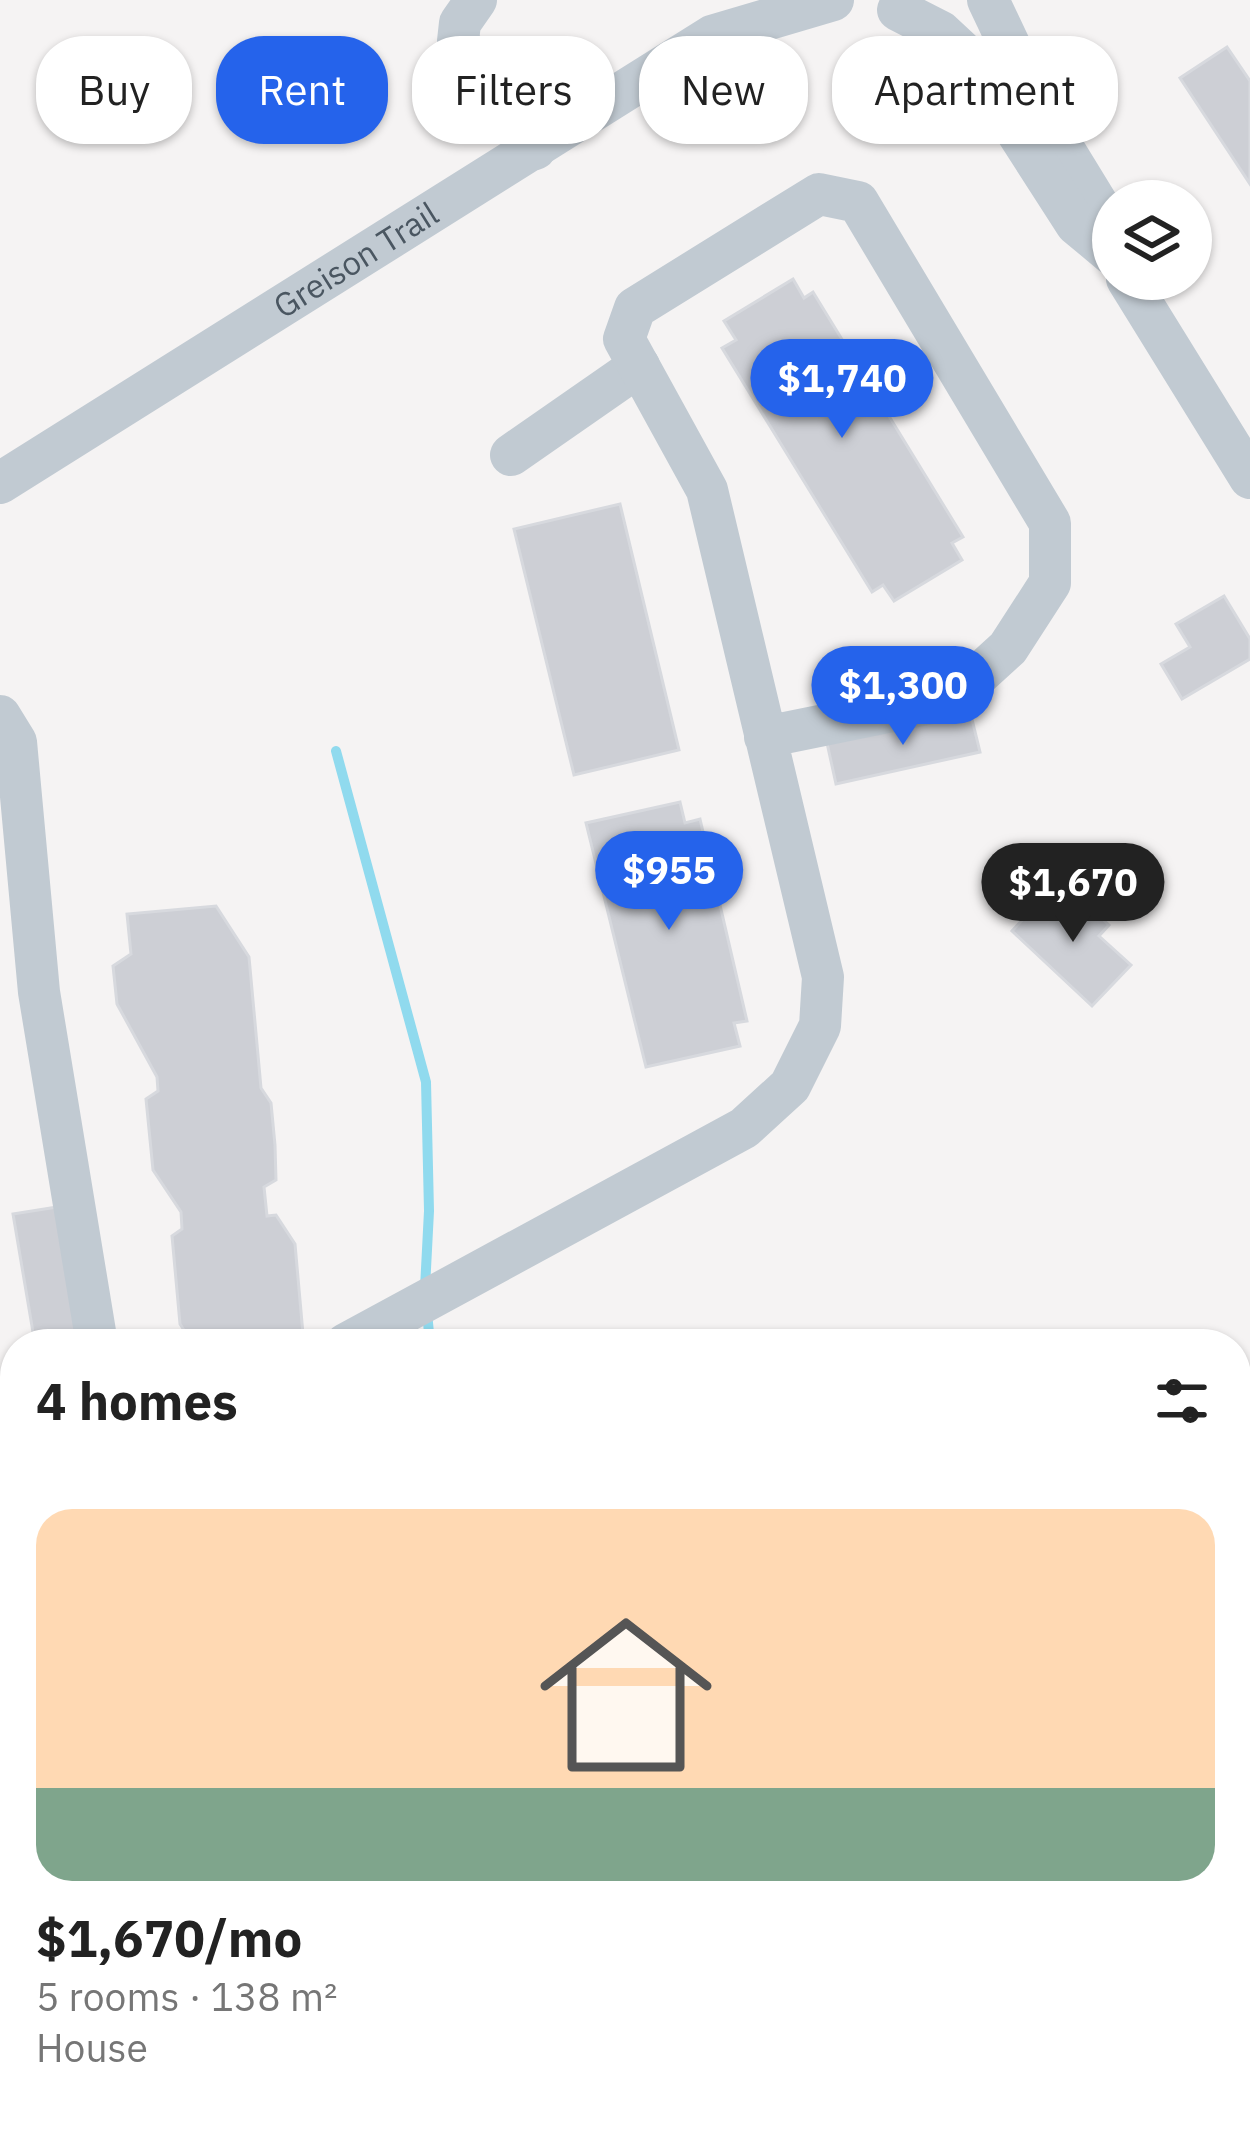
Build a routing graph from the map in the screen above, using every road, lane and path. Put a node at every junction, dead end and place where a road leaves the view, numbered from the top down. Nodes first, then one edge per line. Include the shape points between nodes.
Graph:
1 (476, 0) edge
2 (740, 0) edge
3 (833, 0) edge
4 (853, 0) edge
5 (988, 0) edge
6 (917, 5) edge
7 (712, 36) joint
8 (639, 82) edge
9 (535, 148) junction
10 (1092, 195) edge
11 (1092, 238) edge
12 (1140, 300) edge
13 (639, 366) junction
14 (511, 455) dead end
15 (1250, 478) edge
16 (0, 483) edge
17 (0, 716) edge
18 (765, 736) junction
19 (95, 1329) edge
20 (374, 1329) edge

1 - 9 street via 458,41
2 - 7 street, Greison Trail
3 - 7 street, Greison Trail
4 - 6 street via 880,9
5 - 10 street
6 - 11 street via 970,59
8 - 9 street, Greison Trail
9 - 16 street, Greison Trail
12 - 15 street
13 - 14 street
13 - 18 street via 707,490
13 - 18 street via 624,339 635,308 818,194 858,202 1050,523 1050,583 1008,648 952,699
17 - 19 street via 16,742 39,992
18 - 20 street via 823,977 820,1026 790,1086 744,1128

